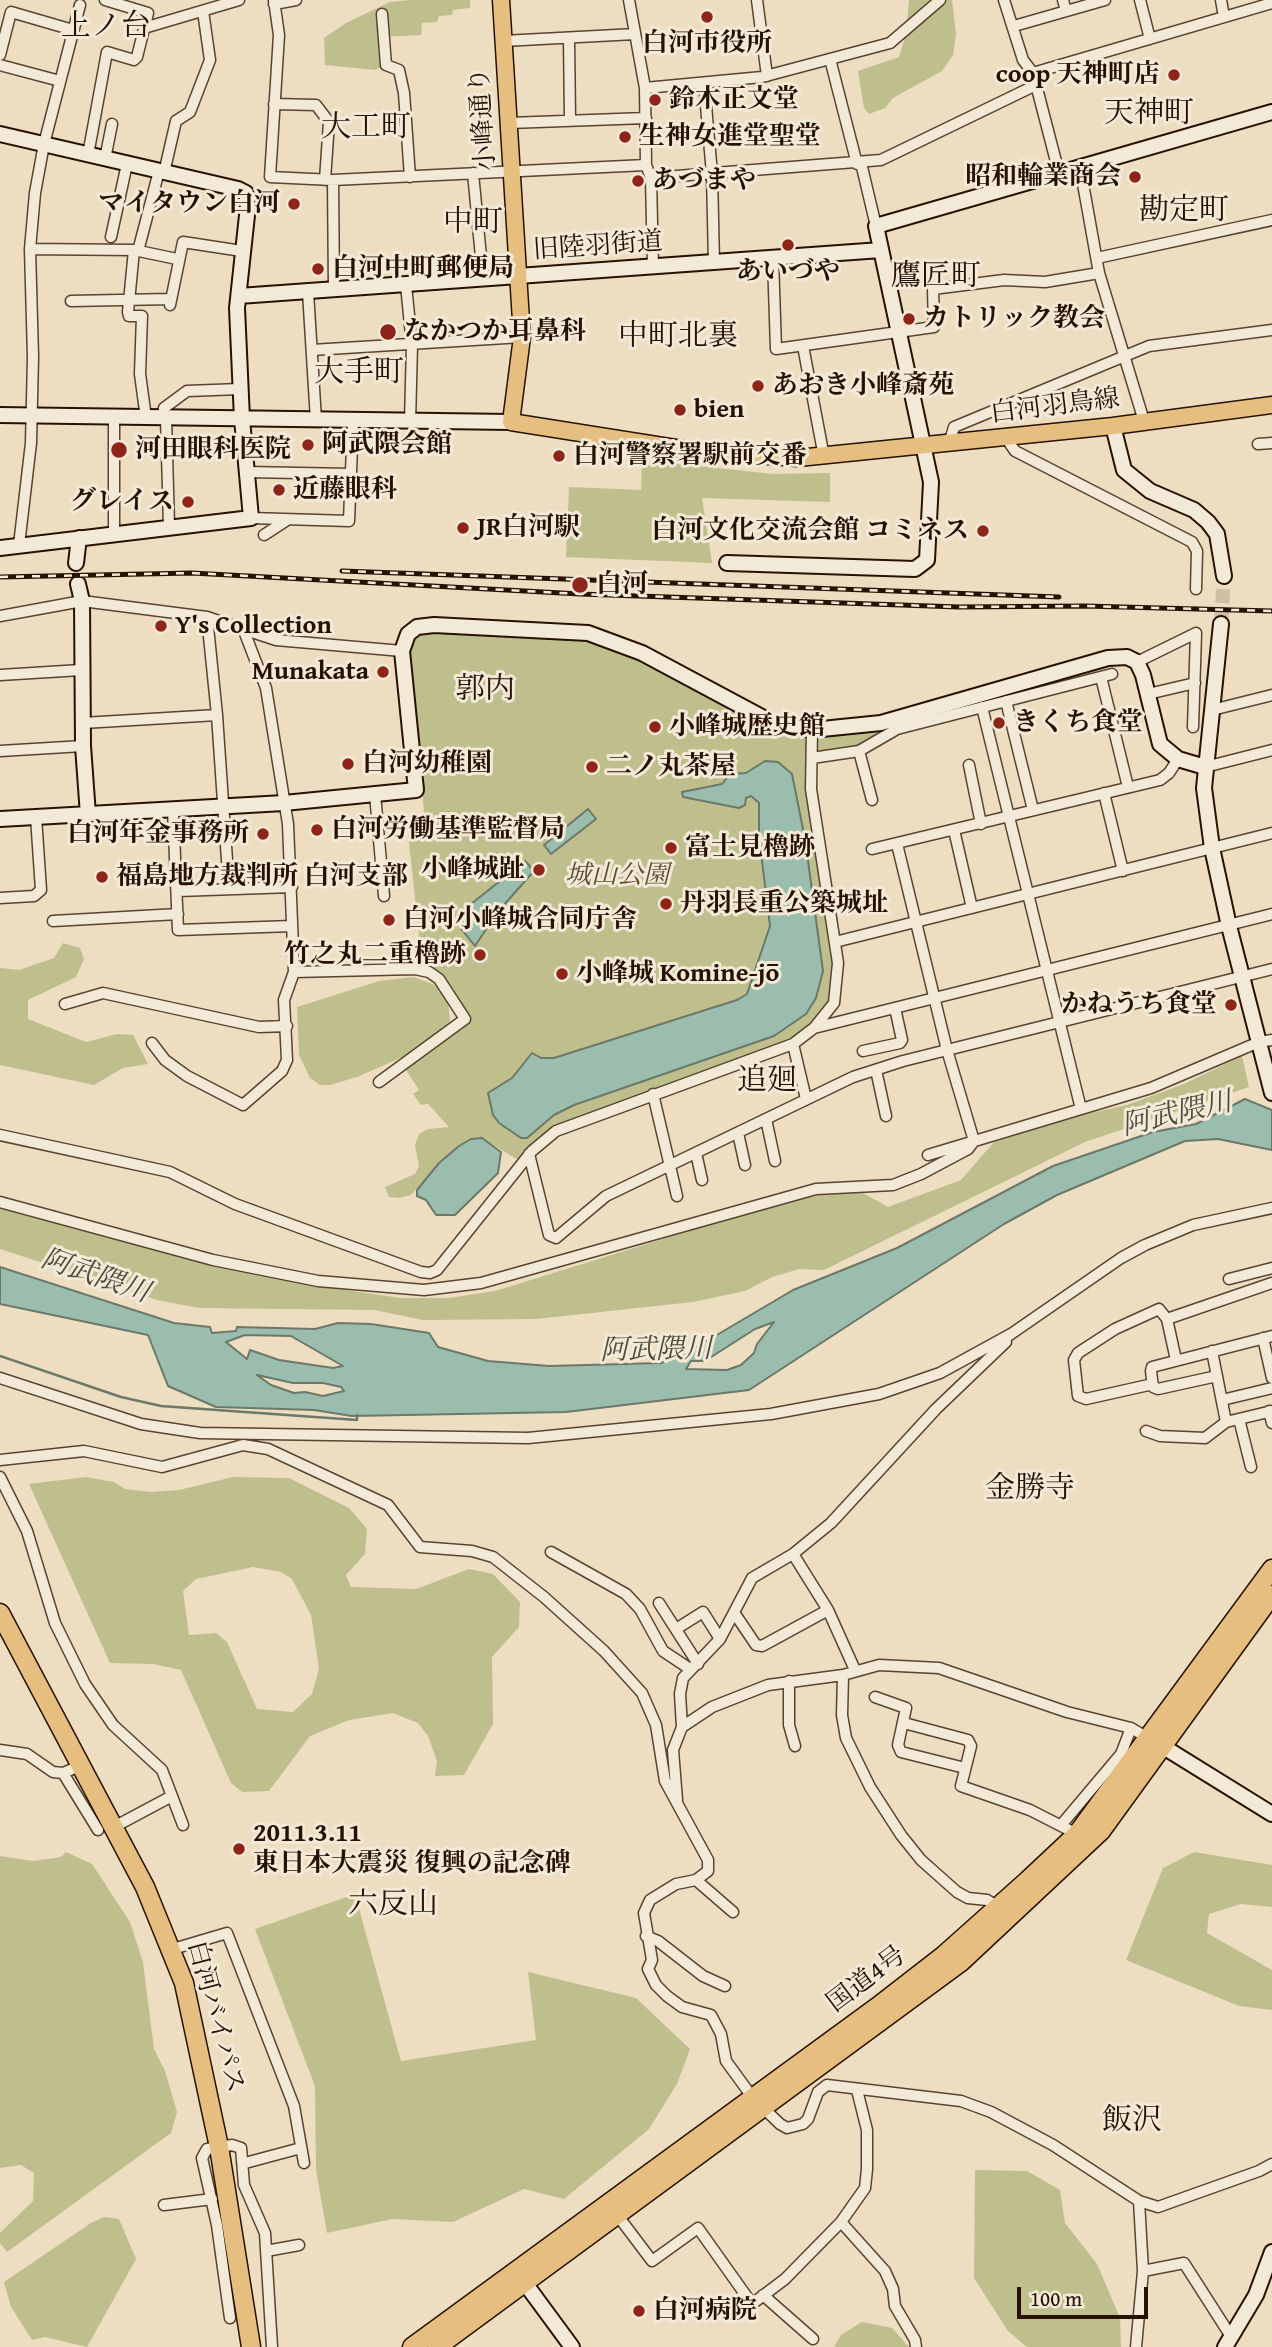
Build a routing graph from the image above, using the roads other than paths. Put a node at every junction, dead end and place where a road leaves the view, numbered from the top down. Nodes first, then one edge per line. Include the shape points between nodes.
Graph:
1 (104, 0) edge
2 (239, 0) edge
3 (296, 0) edge
4 (501, 0) edge
5 (629, 0) edge
6 (757, 0) edge
7 (940, 0) edge
8 (1004, 0) edge
9 (1105, 0) edge
10 (1140, 0) edge
11 (1220, 0) edge
12 (274, 2) edge
13 (1272, 3) edge
14 (79, 5) dead end
15 (1065, 5) edge
16 (203, 11) junction
17 (382, 14) dead end
18 (1224, 17) junction
19 (1014, 26) junction
20 (144, 28) junction
21 (73, 30) junction
22 (635, 34) junction
23 (569, 38) junction
24 (1150, 39) junction
25 (503, 41) junction
26 (0, 55) edge
27 (830, 58) junction
28 (0, 65) edge
29 (1033, 73) junction
30 (767, 76) junction
31 (60, 81) junction
32 (704, 83) junction
33 (1036, 85) junction
34 (645, 88) junction
35 (274, 104) junction
36 (1272, 112) edge
37 (646, 118) junction
38 (570, 121) junction
39 (509, 123) junction
40 (112, 124) dead end
41 (0, 134) edge
42 (44, 144) junction
43 (88, 155) junction
44 (105, 159) junction
45 (127, 164) junction
46 (858, 164) junction
47 (646, 165) junction
48 (1080, 167) junction
49 (513, 171) junction
50 (161, 172) junction
51 (473, 173) junction
52 (1059, 173) junction
53 (712, 174) junction
54 (411, 177) junction
55 (651, 178) junction
56 (329, 180) junction
57 (1272, 220) edge
58 (876, 226) junction
59 (111, 237) dead end
60 (30, 249) junction
61 (881, 250) junction
62 (136, 251) junction
63 (242, 251) junction
64 (1097, 258) junction
65 (177, 259) junction
66 (773, 259) junction
67 (714, 264) junction
68 (653, 268) junction
69 (1099, 272) junction
70 (519, 276) junction
71 (482, 278) junction
72 (406, 285) junction
73 (334, 290) junction
74 (308, 292) junction
75 (239, 296) junction
76 (128, 300) junction
77 (71, 301) dead end
78 (1272, 330) edge
79 (898, 334) junction
80 (522, 337) junction
81 (412, 345) junction
82 (803, 346) junction
83 (312, 350) junction
84 (1125, 355) junction
85 (240, 389) junction
86 (1272, 405) edge
87 (0, 415) edge
88 (31, 416) junction
89 (114, 417) junction
90 (146, 418) junction
91 (164, 418) junction
92 (242, 419) junction
93 (316, 420) junction
94 (1144, 421) junction
95 (354, 422) junction
96 (410, 422) junction
97 (511, 422) junction
98 (1113, 426) junction
99 (1006, 438) junction
100 (1258, 443) dead end
101 (1272, 443) edge
102 (949, 444) junction
103 (921, 447) junction
104 (824, 457) junction
105 (247, 472) junction
106 (351, 474) junction
107 (251, 518) junction
108 (289, 520) junction
109 (169, 526) junction
110 (114, 534) junction
111 (264, 535) dead end
112 (79, 538) junction
113 (19, 545) junction
114 (0, 548) edge
115 (76, 562) dead end
116 (727, 563) dead end
117 (1224, 576) tunnel mouth
118 (78, 584) dead end
119 (1196, 589) dead end
120 (82, 601) junction
121 (0, 616) edge
122 (207, 617) junction
123 (1221, 624) tunnel mouth
124 (243, 631) junction
125 (402, 651) junction
126 (1137, 662) junction
127 (81, 670) junction
128 (0, 675) edge
129 (1035, 678) junction
130 (1195, 682) junction
131 (1039, 693) junction
132 (1148, 694) junction
133 (1272, 695) edge
134 (1006, 701) junction
135 (982, 707) junction
136 (1212, 710) junction
137 (217, 715) junction
138 (83, 723) junction
139 (1193, 727) dead end
140 (883, 729) junction
141 (812, 730) junction
142 (83, 746) junction
143 (1272, 750) edge
144 (0, 751) edge
145 (859, 751) junction
146 (812, 758) junction
147 (1178, 760) junction
148 (969, 765) dead end
149 (1205, 767) junction
150 (1128, 787) junction
151 (1104, 793) junction
152 (375, 794) junction
153 (872, 800) dead end
154 (284, 803) junction
155 (224, 807) junction
156 (173, 809) junction
157 (1033, 810) junction
158 (88, 815) junction
159 (1009, 816) junction
160 (36, 817) junction
161 (0, 819) edge
162 (981, 824) junction
163 (954, 830) junction
164 (1272, 833) edge
165 (897, 844) junction
166 (1212, 848) junction
167 (872, 849) dead end
168 (1123, 871) junction
169 (292, 887) junction
170 (229, 889) junction
171 (177, 891) junction
172 (1028, 894) junction
173 (384, 896) dead end
174 (0, 898) edge
175 (972, 908) junction
176 (178, 914) junction
177 (1272, 914) edge
178 (53, 921) dead end
179 (917, 922) junction
180 (292, 926) junction
181 (1229, 926) junction
182 (835, 942) junction
183 (1272, 969) edge
184 (1046, 970) junction
185 (295, 972) junction
186 (1242, 976) junction
187 (935, 998) junction
188 (65, 1004) dead end
189 (895, 1008) junction
190 (1059, 1022) junction
191 (287, 1026) junction
192 (814, 1028) junction
193 (152, 1043) dead end
194 (793, 1044) junction
195 (1264, 1044) edge
196 (947, 1050) junction
197 (863, 1051) dead end
198 (876, 1070) junction
199 (379, 1082) dead end
200 (1272, 1093) edge
201 (653, 1094) junction
202 (806, 1099) junction
203 (1081, 1109) junction
204 (886, 1116) dead end
205 (766, 1119) junction
206 (738, 1133) junction
207 (0, 1135) edge
208 (974, 1141) junction
209 (696, 1153) junction
210 (530, 1154) junction
211 (928, 1155) dead end
212 (775, 1161) dead end
213 (671, 1164) junction
214 (745, 1165) dead end
215 (702, 1180) dead end
216 (677, 1196) dead end
217 (0, 1202) edge
218 (1272, 1208) edge
219 (1272, 1268) edge
220 (1229, 1279) dead end
221 (1272, 1283) edge
222 (1167, 1319) junction
223 (1011, 1334) junction
224 (1267, 1337) edge
225 (1212, 1351) junction
226 (1176, 1360) junction
227 (1217, 1376) junction
228 (0, 1378) edge
229 (1272, 1378) edge
230 (1153, 1384) junction
231 (1272, 1388) edge
232 (1222, 1400) junction
233 (1270, 1411) edge
234 (1239, 1419) junction
235 (1226, 1422) junction
236 (1272, 1423) edge
237 (1146, 1431) dead end
238 (0, 1460) edge
239 (1251, 1466) dead end
240 (0, 1477) edge
241 (551, 1552) dead end
242 (793, 1554) junction
243 (1272, 1569) edge
244 (1272, 1595) edge
245 (659, 1603) dead end
246 (828, 1610) junction
247 (0, 1613) edge
248 (735, 1614) junction
249 (676, 1629) junction
250 (720, 1639) junction
251 (694, 1667) junction
252 (855, 1670) junction
253 (843, 1675) junction
254 (789, 1681) junction
255 (875, 1697) dead end
256 (904, 1723) junction
257 (682, 1727) junction
258 (1131, 1728) junction
259 (1155, 1741) junction
260 (795, 1746) dead end
261 (0, 1750) edge
262 (82, 1765) junction
263 (965, 1768) junction
264 (63, 1773) junction
265 (172, 1796) junction
266 (677, 1804) junction
267 (1272, 1814) edge
268 (183, 1825) dead end
269 (106, 1828) junction
270 (1070, 1829) junction
271 (696, 1880) junction
272 (998, 1907) junction
273 (733, 1912) dead end
274 (646, 1936) junction
275 (173, 1949) junction
276 (725, 1986) dead end
277 (857, 2090) junction
278 (758, 2103) junction
279 (219, 2147) junction
280 (302, 2148) junction
281 (244, 2163) junction
282 (304, 2163) dead end
283 (1272, 2164) edge
284 (212, 2199) junction
285 (1139, 2202) junction
286 (164, 2205) dead end
287 (618, 2217) junction
288 (841, 2222) junction
289 (299, 2245) dead end
290 (266, 2251) junction
291 (1272, 2252) edge
292 (1143, 2271) junction
293 (522, 2278) junction
294 (763, 2295) junction
295 (230, 2318) dead end
296 (813, 2339) dead end
297 (1228, 2342) edge
298 (251, 2347) edge
299 (272, 2347) edge
300 (412, 2347) edge
301 (437, 2347) edge
302 (572, 2347) edge
303 (916, 2347) edge
304 (1136, 2347) edge

1 - 20 street via 148,13
2 - 16 street
3 - 12 street
4 - 25 main road, 小峰通り
5 - 22 street
6 - 30 street
7 - 27 street via 890,43
8 - 19 street
9 - 15 street
10 - 24 street
11 - 18 street
12 - 35 street via 279,35
13 - 18 street
14 - 21 street
15 - 19 street
16 - 20 street
16 - 50 street via 210,60 190,112 176,121
17 - 54 street via 386,65 399,70 404,93
18 - 24 street
19 - 29 street via 1023,60
20 - 43 street via 134,60 107,52
21 - 26 street via 11,12
21 - 31 street
22 - 23 street
22 - 34 street
23 - 25 street
23 - 38 street
24 - 29 street
25 - 39 main road, 小峰通り
27 - 30 street
27 - 46 street
28 - 31 street
29 - 33 street
30 - 32 street
31 - 42 street
32 - 34 street
32 - 53 street
33 - 46 street via 902,152
33 - 52 street
34 - 37 street
35 - 56 street via 316,104 329,122
35 - 56 street via 270,177
36 - 48 street
37 - 38 street
37 - 47 street
38 - 39 street
39 - 49 main road, 小峰通り
40 - 44 street
41 - 42 street
42 - 43 street
42 - 60 street
43 - 44 street
44 - 45 street
45 - 50 street
45 - 59 street
46 - 53 street
46 - 58 street
47 - 49 street
47 - 55 street
48 - 52 street
48 - 64 street
49 - 51 street
49 - 70 main road, 小峰通り
50 - 62 street
50 - 63 street via 238,188 246,194
51 - 54 street
51 - 71 street
52 - 58 street
53 - 55 street
53 - 67 street
54 - 56 street
55 - 68 street
56 - 73 street
57 - 64 street
58 - 61 street
60 - 62 street
60 - 88 street
61 - 66 street, 旧陸羽街道
61 - 79 street
62 - 65 street
62 - 76 street
63 - 65 street via 185,241
63 - 75 street
64 - 69 street
65 - 76 street via 171,302
66 - 67 street, 旧陸羽街道
66 - 82 street via 776,349
67 - 68 street, 旧陸羽街道
68 - 70 street, 旧陸羽街道
69 - 79 street via 1045,282 1004,280 933,289 934,327
69 - 84 street
70 - 71 street, 旧陸羽街道
70 - 80 main road, 小峰通り
71 - 72 street, 旧陸羽街道
72 - 73 street, 旧陸羽街道
72 - 81 street
73 - 74 street, 旧陸羽街道
74 - 75 street, 旧陸羽街道
74 - 83 street
75 - 85 street
76 - 77 street
76 - 90 street via 129,316 142,316 140,374
78 - 84 street via 1168,342
79 - 82 street
79 - 103 street
80 - 81 street
80 - 97 main road, 小峰通り
81 - 83 street
81 - 96 street
82 - 104 street
83 - 93 street
84 - 94 street
84 - 102 street via 954,427
85 - 91 street via 187,391 164,408
85 - 92 street
86 - 94 main road, 白河羽鳥線
87 - 88 street
88 - 89 street
88 - 113 street
89 - 90 street
89 - 110 street
90 - 91 street
91 - 92 street
91 - 109 street
92 - 93 street
92 - 105 street
93 - 95 street
94 - 98 main road, 白河羽鳥線
95 - 96 street
95 - 106 street
96 - 97 street
97 - 104 main road, 白河羽鳥線 via 688,450 765,458
98 - 99 main road, 白河羽鳥線
98 - 117 street via 1124,470 1150,491 1194,510 1217,534
99 - 102 main road, 白河羽鳥線
99 - 119 street via 1015,451 1192,542 1197,551
100 - 101 street
102 - 103 main road, 白河羽鳥線
103 - 104 main road, 白河羽鳥線
103 - 116 street via 931,485 923,566 886,569
105 - 106 street
105 - 107 street
106 - 108 street via 349,521
107 - 108 street
107 - 109 street
108 - 111 street
109 - 110 street
110 - 112 street
112 - 113 street
112 - 115 street
113 - 114 street
118 - 120 street
120 - 121 street
120 - 122 street
120 - 127 street
122 - 124 street
122 - 137 street
123 - 136 street
124 - 125 street via 276,640
124 - 154 street via 266,688
125 - 141 street via 408,634 417,627 434,625 587,633 642,653 771,722
125 - 152 street via 416,790
126 - 129 street via 1128,657 1108,658
126 - 130 street via 1196,633
126 - 132 street
127 - 128 street
127 - 138 street
129 - 131 street
129 - 140 street
130 - 132 street
130 - 139 street
131 - 134 street
131 - 150 street via 1107,676
132 - 147 street via 1160,744
133 - 136 street
134 - 135 street
134 - 157 street
135 - 140 street
135 - 159 street
136 - 149 street
137 - 138 street
137 - 155 street
138 - 142 street
140 - 141 street
140 - 145 street
141 - 146 street
142 - 144 street
142 - 158 street
143 - 149 street
145 - 146 street
145 - 153 street
146 - 182 street via 811,789
147 - 149 street
147 - 150 street via 1165,778
148 - 162 street
149 - 166 street
150 - 151 street
151 - 157 street
151 - 168 street
152 - 154 street
152 - 173 street
154 - 155 street
154 - 169 street
155 - 156 street
155 - 170 street
156 - 158 street
156 - 171 street
157 - 159 street
158 - 160 street
159 - 162 street
159 - 172 street
160 - 161 street
160 - 174 street via 41,890 34,896
162 - 163 street
163 - 165 street
163 - 175 street
164 - 166 street
165 - 167 street
165 - 179 street
166 - 168 street
166 - 181 street
168 - 172 street
169 - 170 street
169 - 180 street
170 - 171 street
171 - 176 street
172 - 175 street
172 - 184 street
175 - 179 street
176 - 178 street
176 - 180 street via 178,930
177 - 181 street
179 - 182 street
179 - 187 street
180 - 185 street
181 - 184 street
181 - 186 street
182 - 192 street via 838,973 834,1003
183 - 186 street
184 - 187 street
184 - 190 street
185 - 191 street via 284,1000
185 - 199 street via 415,969 439,979 465,1018
186 - 190 street
186 - 195 street
187 - 189 street
187 - 196 street
188 - 191 street via 103,993 259,1027
189 - 192 street
189 - 197 street via 900,1043
190 - 196 street
190 - 203 street
191 - 193 street via 286,1067 243,1105 187,1076
192 - 194 street
194 - 201 street
194 - 202 street
195 - 200 street
195 - 203 street via 1151,1088
196 - 198 street
196 - 208 street
198 - 202 street
198 - 204 street
201 - 210 street via 562,1127
201 - 213 street
202 - 205 street
203 - 208 street
205 - 206 street
205 - 212 street
206 - 209 street
206 - 214 street
207 - 210 street via 170,1172 218,1198 430,1273
208 - 211 street
208 - 217 street via 968,1149 893,1185 816,1189 481,1283 444,1289 318,1281 213,1260
209 - 213 street
209 - 215 street
210 - 213 street via 553,1238 606,1196
213 - 216 street
218 - 223 street via 1193,1225 1145,1245
219 - 220 street
221 - 222 street
222 - 226 street
222 - 230 street via 1159,1309 1151,1311 1115,1329 1074,1360 1078,1396 1086,1399
223 - 228 street via 940,1373 848,1401 771,1415 528,1438 200,1433 141,1424
223 - 242 street via 936,1409 855,1501
224 - 225 street
224 - 229 street
225 - 226 street
225 - 227 street
226 - 230 street via 1152,1367
227 - 230 street via 1158,1389
227 - 232 street
231 - 232 street
232 - 235 street
233 - 234 street
233 - 236 street
234 - 235 street
234 - 239 street
235 - 237 street via 1205,1438
238 - 266 street via 84,1451 162,1467 250,1445 370,1494 394,1510 420,1547 493,1557 604,1651 651,1708 665,1781
240 - 265 street via 27,1531 55,1623 85,1684 113,1725 162,1770
241 - 251 street via 626,1594 640,1609 663,1651
242 - 246 street
242 - 248 street via 752,1578
243 - 259 highway, 国道4号
244 - 259 highway, 国道4号
245 - 249 street
246 - 248 street via 762,1646 756,1645
246 - 252 street
247 - 262 highway, 白河バイパス
248 - 250 street
249 - 250 street via 703,1612
249 - 251 street
250 - 251 street
251 - 257 street via 683,1678
252 - 253 street
252 - 258 street via 893,1665 939,1668 1067,1712
253 - 254 street
253 - 272 street via 846,1738 901,1835 920,1860 957,1892
254 - 257 street via 744,1693
254 - 260 street via 789,1725
255 - 256 street via 906,1708
256 - 263 street via 968,1740 971,1746
256 - 263 street via 898,1745 901,1752
257 - 266 street via 673,1749
258 - 259 street
258 - 270 street via 1121,1754
259 - 267 street
259 - 270 highway, 国道4号
259 - 278 highway, 国道4号 via 1101,1831 971,1953
261 - 264 street via 27,1754 53,1772
262 - 264 street
262 - 269 highway, 白河バイパス
263 - 270 street via 961,1786
264 - 269 street
265 - 268 street
265 - 269 street
266 - 271 street via 708,1860 709,1871
269 - 275 highway, 白河バイパス
270 - 272 highway, 国道4号
271 - 273 street
271 - 274 street via 676,1884 650,1900 644,1913
272 - 278 highway, 国道4号
274 - 276 street
274 - 278 street via 652,1961 648,1969 656,1985 682,2007 711,2015 721,2034 726,2061
275 - 279 highway, 白河バイパス via 195,2022
275 - 280 street via 227,1933 281,2068
277 - 278 street via 827,2085 818,2092 808,2119 796,2128 780,2124
277 - 285 street via 976,2105 1053,2145
277 - 288 street via 867,2130 865,2188
278 - 287 highway, 国道4号
278 - 293 highway, 国道4号
279 - 281 street via 241,2148
279 - 284 street via 203,2153
279 - 298 highway, 白河バイパス
280 - 281 street
280 - 282 street
281 - 290 street via 244,2185 265,2233
283 - 285 street via 1176,2202 1158,2207
284 - 286 street
284 - 295 street
285 - 292 street
287 - 293 highway, 国道4号
287 - 294 street via 652,2262 698,2228 752,2304
288 - 294 street
288 - 303 street via 885,2271 895,2306
289 - 290 street
290 - 299 street
291 - 297 street via 1256,2295
292 - 297 street via 1184,2263
292 - 304 street
293 - 300 highway, 国道4号
293 - 301 highway, 国道4号
293 - 302 street
294 - 296 street

